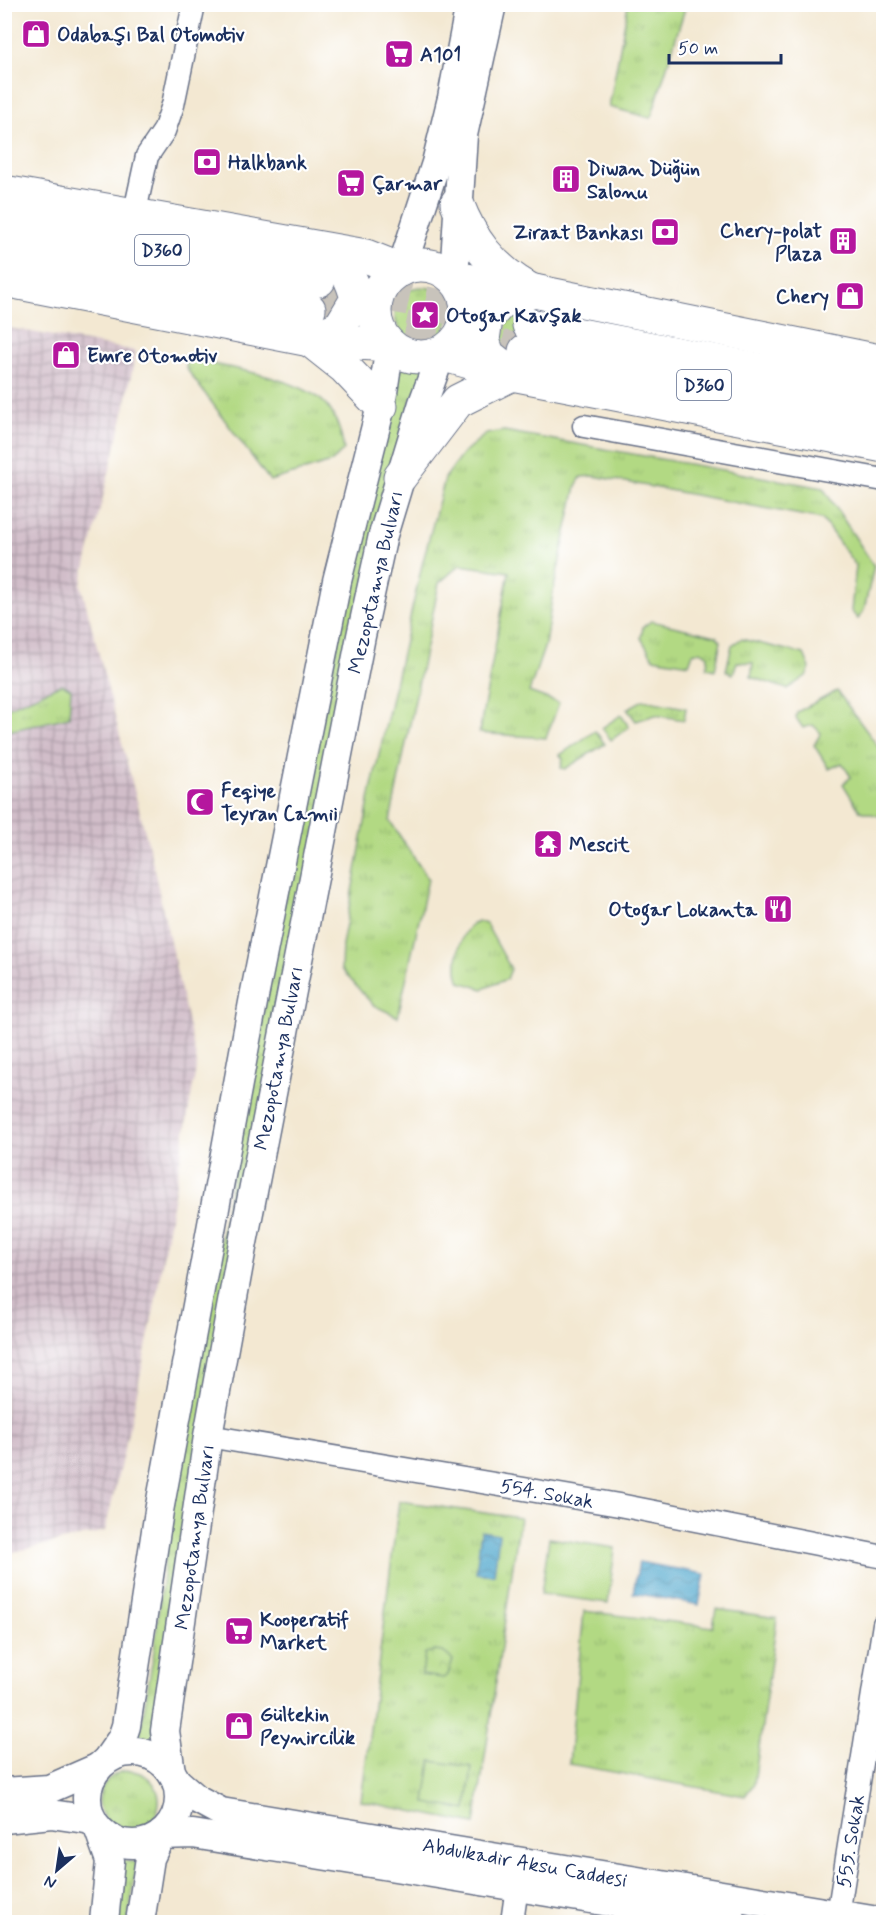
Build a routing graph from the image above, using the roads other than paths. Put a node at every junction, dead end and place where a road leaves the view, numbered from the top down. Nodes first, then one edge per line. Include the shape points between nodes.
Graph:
1 (194, 4) edge
2 (470, 4) edge
3 (492, 4) edge
4 (4, 192) edge
5 (457, 202) junction
6 (134, 216) junction
7 (4, 221) edge
8 (4, 252) edge
9 (401, 270) junction
10 (454, 278) junction
11 (4, 280) edge
12 (534, 291) junction
13 (316, 295) junction
14 (390, 345) junction
15 (522, 350) junction
16 (441, 354) junction
17 (884, 362) edge
18 (884, 394) edge
19 (381, 406) junction
20 (884, 419) edge
21 (584, 426) dead end
22 (884, 446) edge
23 (400, 477) junction
24 (884, 480) edge
25 (208, 1436) junction
26 (884, 1557) edge
27 (884, 1624) edge
28 (103, 1763) junction
29 (174, 1777) junction
30 (4, 1792) edge
31 (4, 1819) edge
32 (95, 1825) junction
33 (160, 1835) junction
34 (517, 1887) junction
35 (838, 1915) junction
36 (884, 1922) edge
37 (104, 1923) edge
38 (140, 1923) edge
39 (512, 1923) edge
40 (732, 1923) edge

1 - 6 street via 173,105 164,131 147,156
2 - 9 main road via 436,163
3 - 5 main road via 463,135
4 - 6 highway
5 - 10 main road
5 - 12 highway via 466,227 483,253 504,275
6 - 13 highway
7 - 13 highway, D360
8 - 13 highway, D360
9 - 10 highway via 414,265 428,266
9 - 13 highway via 366,256
9 - 14 highway via 388,278 375,304 378,327
10 - 12 highway
10 - 16 highway via 463,290 467,319 458,339
11 - 13 highway
12 - 15 highway via 501,302 486,319 483,340 488,355
12 - 17 highway
13 - 14 highway
13 - 19 highway via 344,367
14 - 16 highway via 414,357
14 - 19 main road, Mezopotamya Bulvarı
15 - 16 highway
15 - 18 highway, D360
15 - 20 highway, D360
15 - 22 highway
15 - 23 highway via 458,401
16 - 23 main road, Mezopotamya Bulvarı
19 - 28 main road, Mezopotamya Bulvarı via 337,581 256,985 159,1511 126,1726
21 - 24 street
23 - 25 main road, Mezopotamya Bulvarı via 382,535 361,636
25 - 26 street, 554. Sokak via 619,1505
25 - 29 main road, Mezopotamya Bulvarı via 165,1731
27 - 35 street, 555. Sokak
28 - 29 main road via 121,1753 135,1752 162,1762
28 - 30 main road via 49,1789
28 - 32 main road via 87,1787 86,1798
29 - 33 main road via 179,1793 177,1811
29 - 35 main road, Abdulkadir Aksu Caddesi via 197,1799 222,1812
31 - 32 main road via 51,1814
32 - 33 main road via 110,1838 136,1844
32 - 37 main road via 110,1861
33 - 34 main road, Abdulkadir Aksu Caddesi via 201,1834
33 - 38 main road via 150,1858
34 - 39 street
34 - 40 main road, Abdulkadir Aksu Caddesi
35 - 36 main road, Abdulkadir Aksu Caddesi

